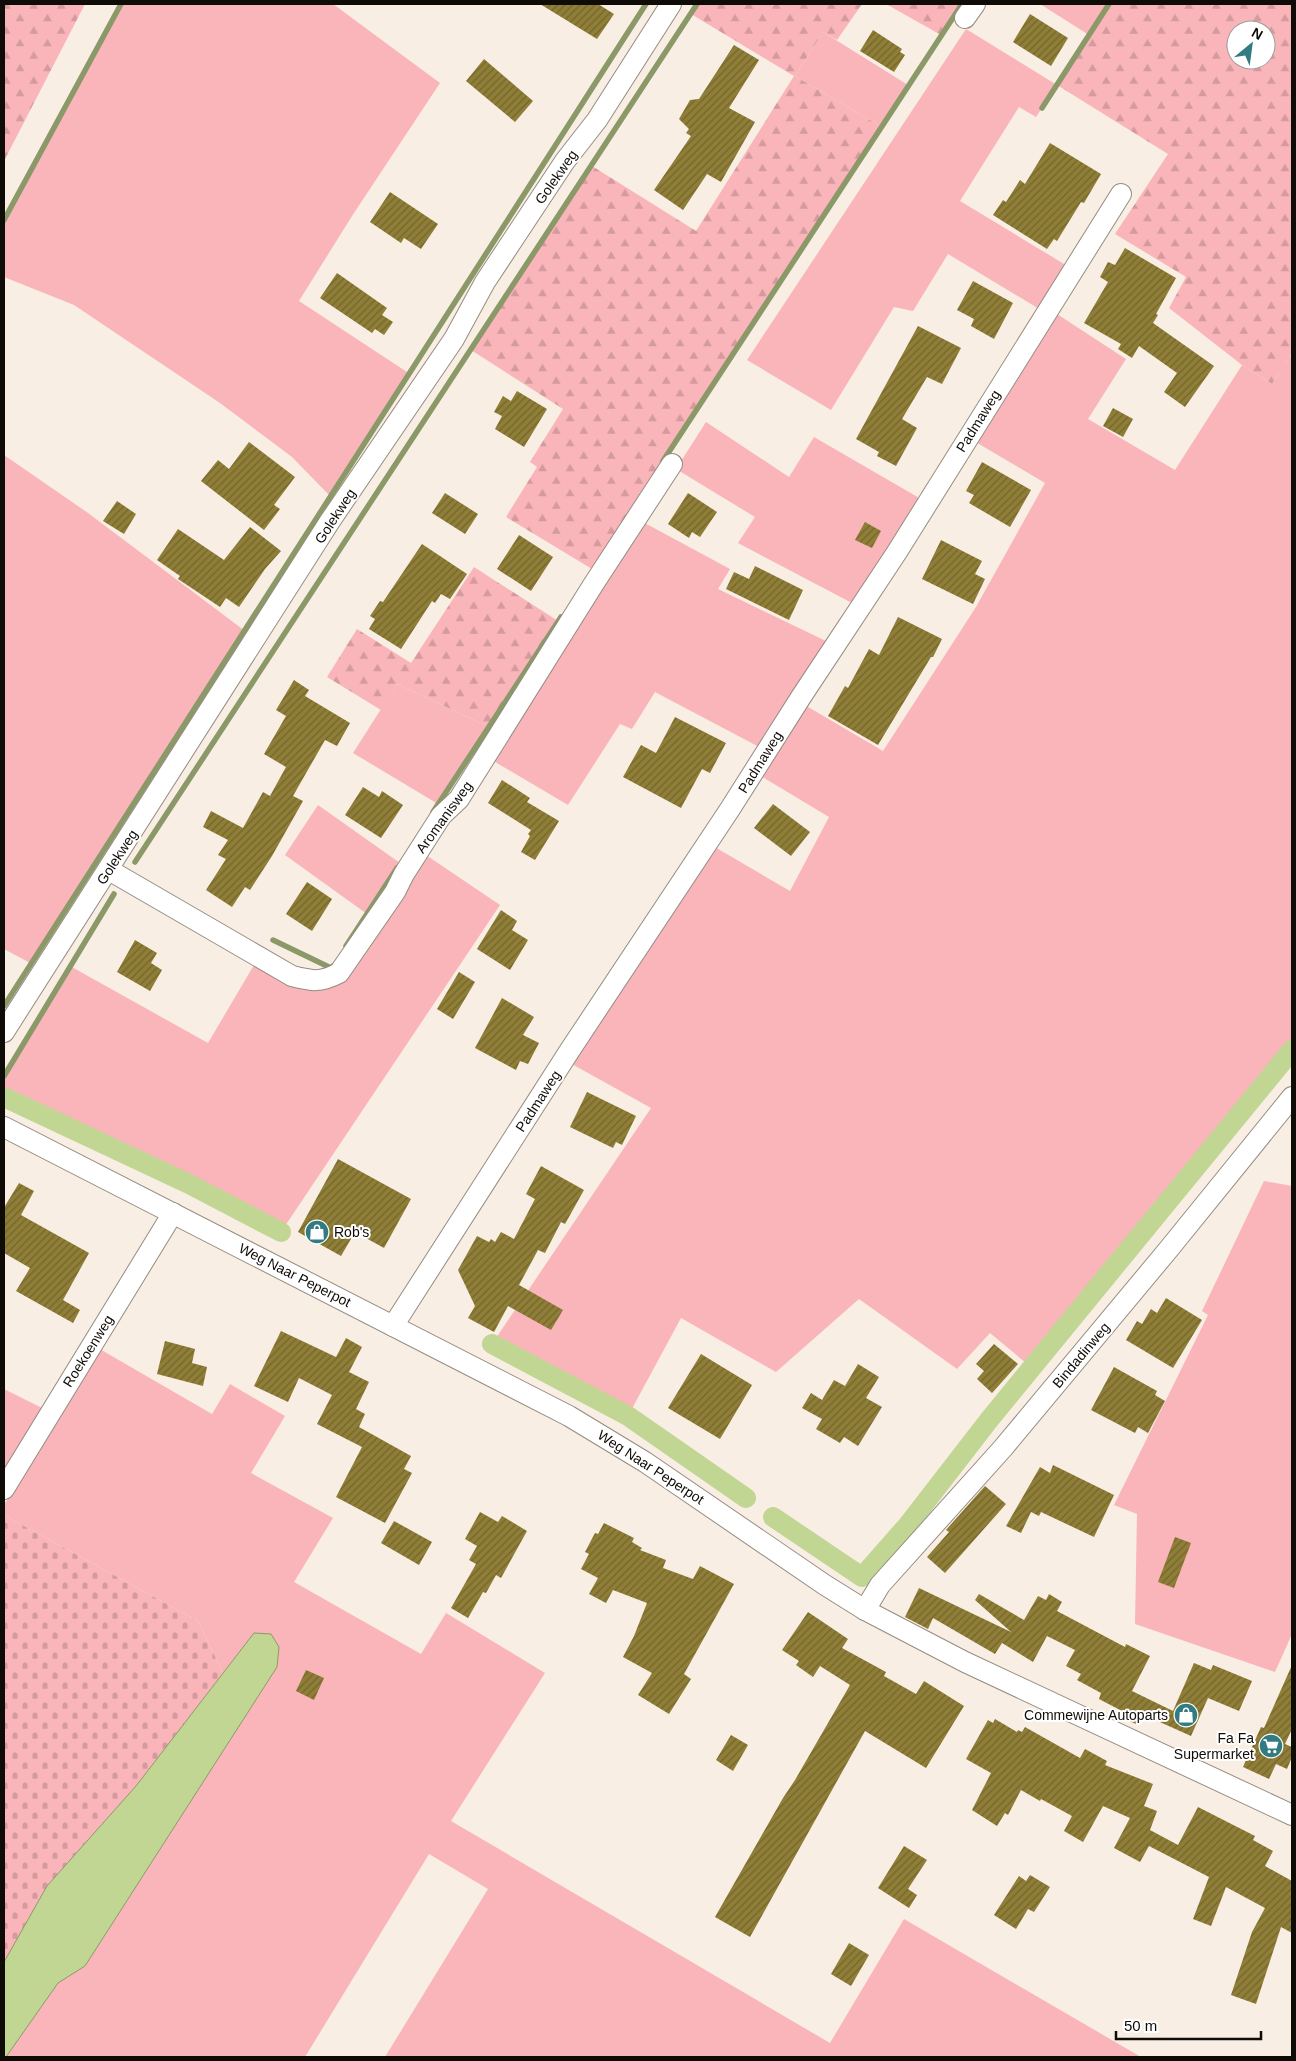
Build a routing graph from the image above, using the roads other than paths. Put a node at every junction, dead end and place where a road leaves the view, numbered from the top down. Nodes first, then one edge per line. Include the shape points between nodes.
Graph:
1 (671, 4) edge
2 (1121, 194) dead end
3 (672, 464) dead end
4 (108, 870) junction
5 (4, 1032) edge
6 (1292, 1097) edge
7 (4, 1127) edge
8 (173, 1213) junction
9 (394, 1326) junction
10 (4, 1489) edge
11 (865, 1610) junction
12 (1292, 1815) edge

1 - 4 street, Golekweg via 597,120 565,161 485,282 454,339 330,521
2 - 9 street, Padmaweg via 897,552 570,1050
3 - 4 street, Aromanisweg via 459,799 441,816 396,892 339,973 325,980 310,981 292,976
4 - 5 street, Golekweg
6 - 11 street, Bindadinweg via 1003,1448 880,1585
7 - 8 street, Weg Naar Peperpot
8 - 9 street, Weg Naar Peperpot
8 - 10 street, Roekoenweg
9 - 11 street, Weg Naar Peperpot via 569,1416 645,1462
11 - 12 street, Weg Naar Peperpot via 965,1662

